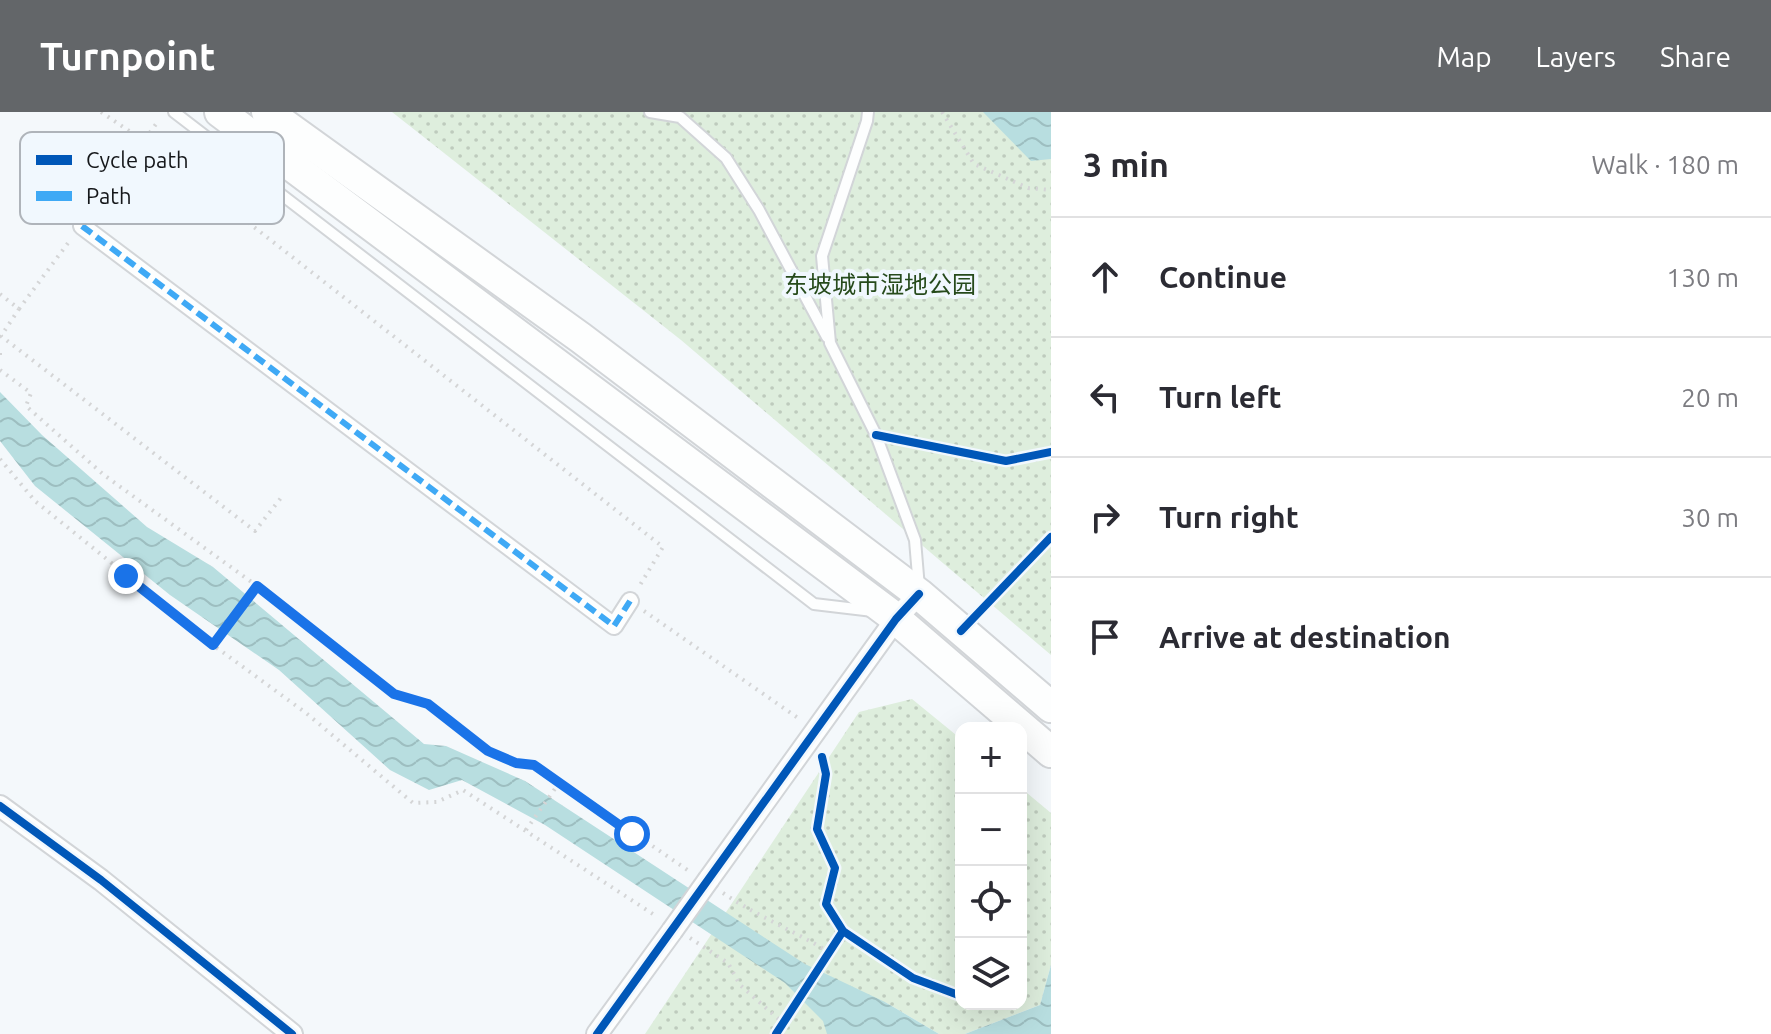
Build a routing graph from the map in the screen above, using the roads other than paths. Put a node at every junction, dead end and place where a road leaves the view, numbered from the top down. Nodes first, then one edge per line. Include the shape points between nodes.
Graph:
1 (174, 112) edge
2 (220, 112) edge
3 (267, 112) edge
4 (650, 112) edge
5 (868, 112) edge
6 (200, 132) edge
7 (247, 132) edge
8 (284, 160) edge
9 (284, 197) edge
10 (82, 226) dead end
11 (830, 343) junction
12 (919, 594) junction
13 (630, 601) road end
14 (892, 616) junction
15 (1051, 707) edge
16 (1051, 752) edge
17 (0, 806) edge
18 (292, 1034) edge
19 (597, 1034) edge

1 - 6 lane
2 - 7 main road
3 - 12 main road
4 - 11 lane via 680,117 726,158
5 - 11 lane via 822,256
8 - 14 main road
9 - 14 lane via 814,604
10 - 13 street via 614,626
11 - 12 lane via 876,435 915,540
12 - 14 street
12 - 15 main road
14 - 16 main road
14 - 19 street, bridge via 816,731
17 - 18 street

